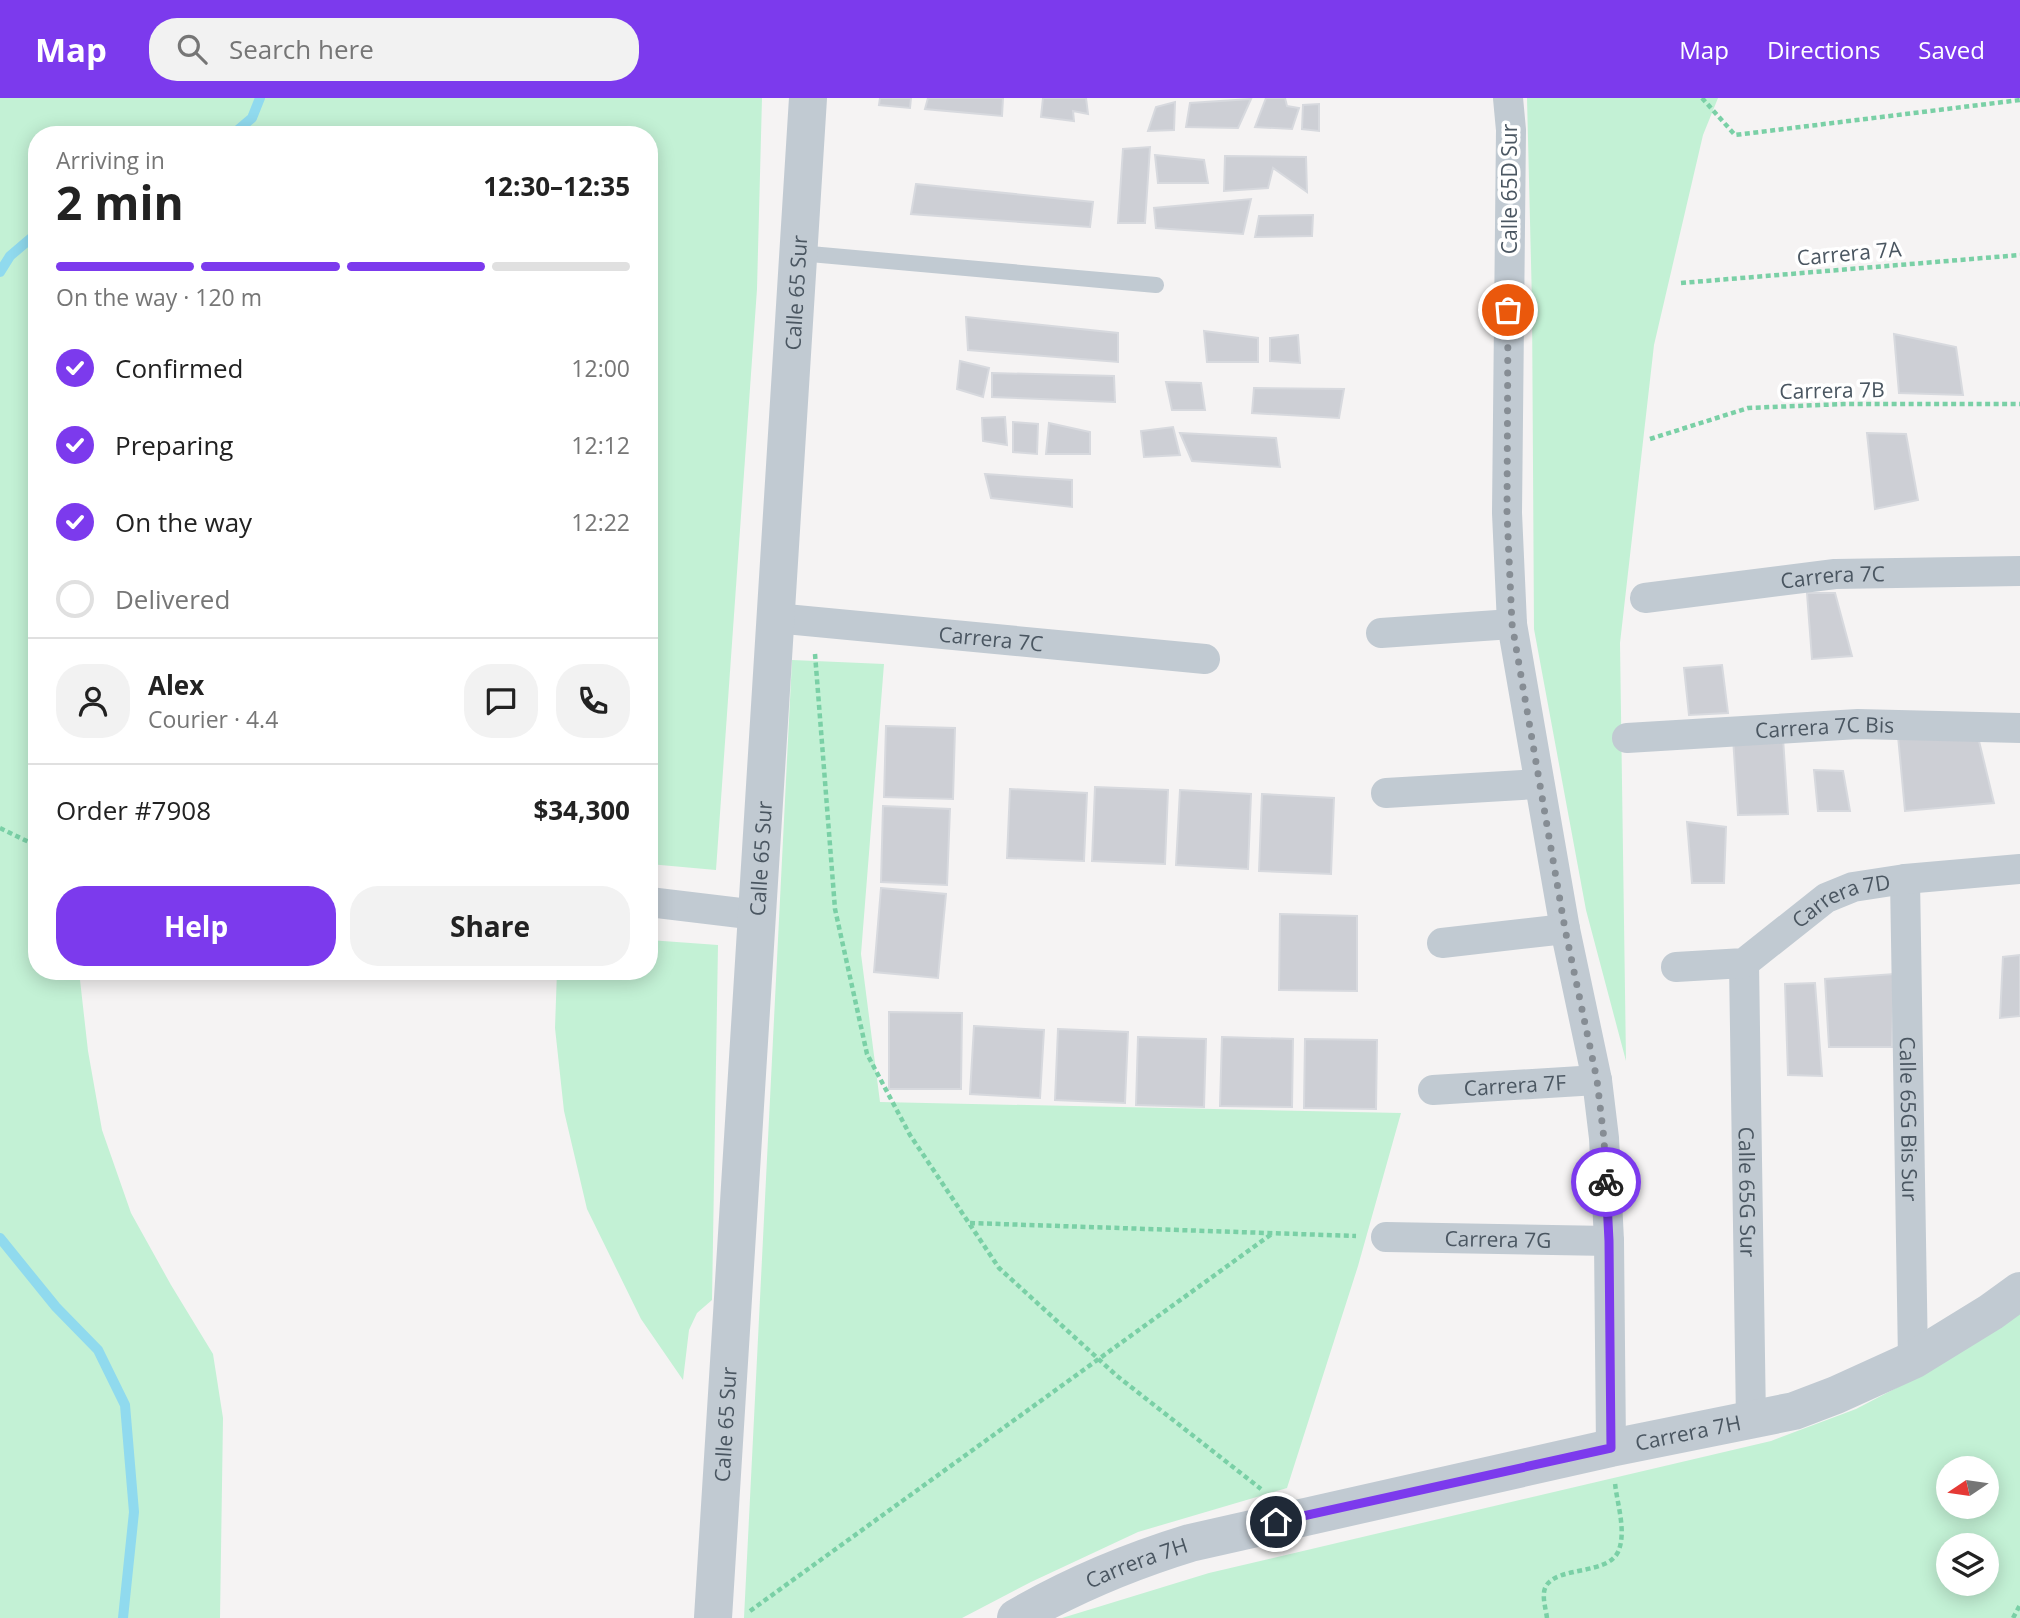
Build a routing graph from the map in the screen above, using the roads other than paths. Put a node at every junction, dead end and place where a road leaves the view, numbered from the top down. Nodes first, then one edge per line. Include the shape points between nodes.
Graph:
1 (808, 98) edge
2 (1508, 98) edge
3 (799, 253) junction
4 (1156, 285) dead end
5 (2020, 571) edge
6 (1645, 598) dead end
7 (794, 620) junction
8 (1512, 624) junction
9 (1381, 633) dead end
10 (1205, 659) dead end
11 (2020, 728) edge
12 (1627, 738) dead end
13 (1538, 784) junction
14 (1386, 793) dead end
15 (2020, 869) edge
16 (1905, 878) junction
17 (658, 903) edge
18 (757, 915) junction
19 (1565, 929) junction
20 (1442, 943) dead end
21 (1744, 963) junction
22 (1676, 967) dead end
23 (1597, 1080) junction
24 (1433, 1090) dead end
25 (1386, 1237) road end
26 (1609, 1241) junction
27 (2020, 1291) edge
28 (1913, 1360) junction
29 (1751, 1421) junction
30 (1611, 1448) junction
31 (713, 1618) edge
32 (1016, 1618) edge

1 - 3 street, Calle 65 Sur
2 - 8 street, Calle 65D Sur via 1507,513
3 - 4 lane
3 - 7 street, Calle 65 Sur
5 - 6 street, Carrera 7C via 1835,574
7 - 10 street, Carrera 7C
7 - 18 street, Calle 65 Sur
8 - 9 street
8 - 13 street, Calle 65D Sur
11 - 12 street, Carrera 7C Bis via 1858,724
13 - 14 street
13 - 19 street, Calle 65D Sur
15 - 16 street, Carrera 7D
16 - 21 street, Carrera 7D via 1853,887 1826,898
16 - 28 street, Calle 65G Bis Sur
17 - 18 street
18 - 31 street, Calle 65 Sur
19 - 20 street
19 - 23 street, Calle 65D Sur
21 - 22 street
21 - 29 street, Calle 65G Sur
23 - 24 street, Carrera 7F
23 - 26 street, Calle 65D Sur
25 - 26 street, Carrera 7G
26 - 30 street, Calle 65D Sur
27 - 28 street, Carrera 7H
28 - 29 street, Carrera 7H via 1794,1411
29 - 30 street, Carrera 7H
30 - 32 street, Carrera 7H via 1189,1543 1089,1580

